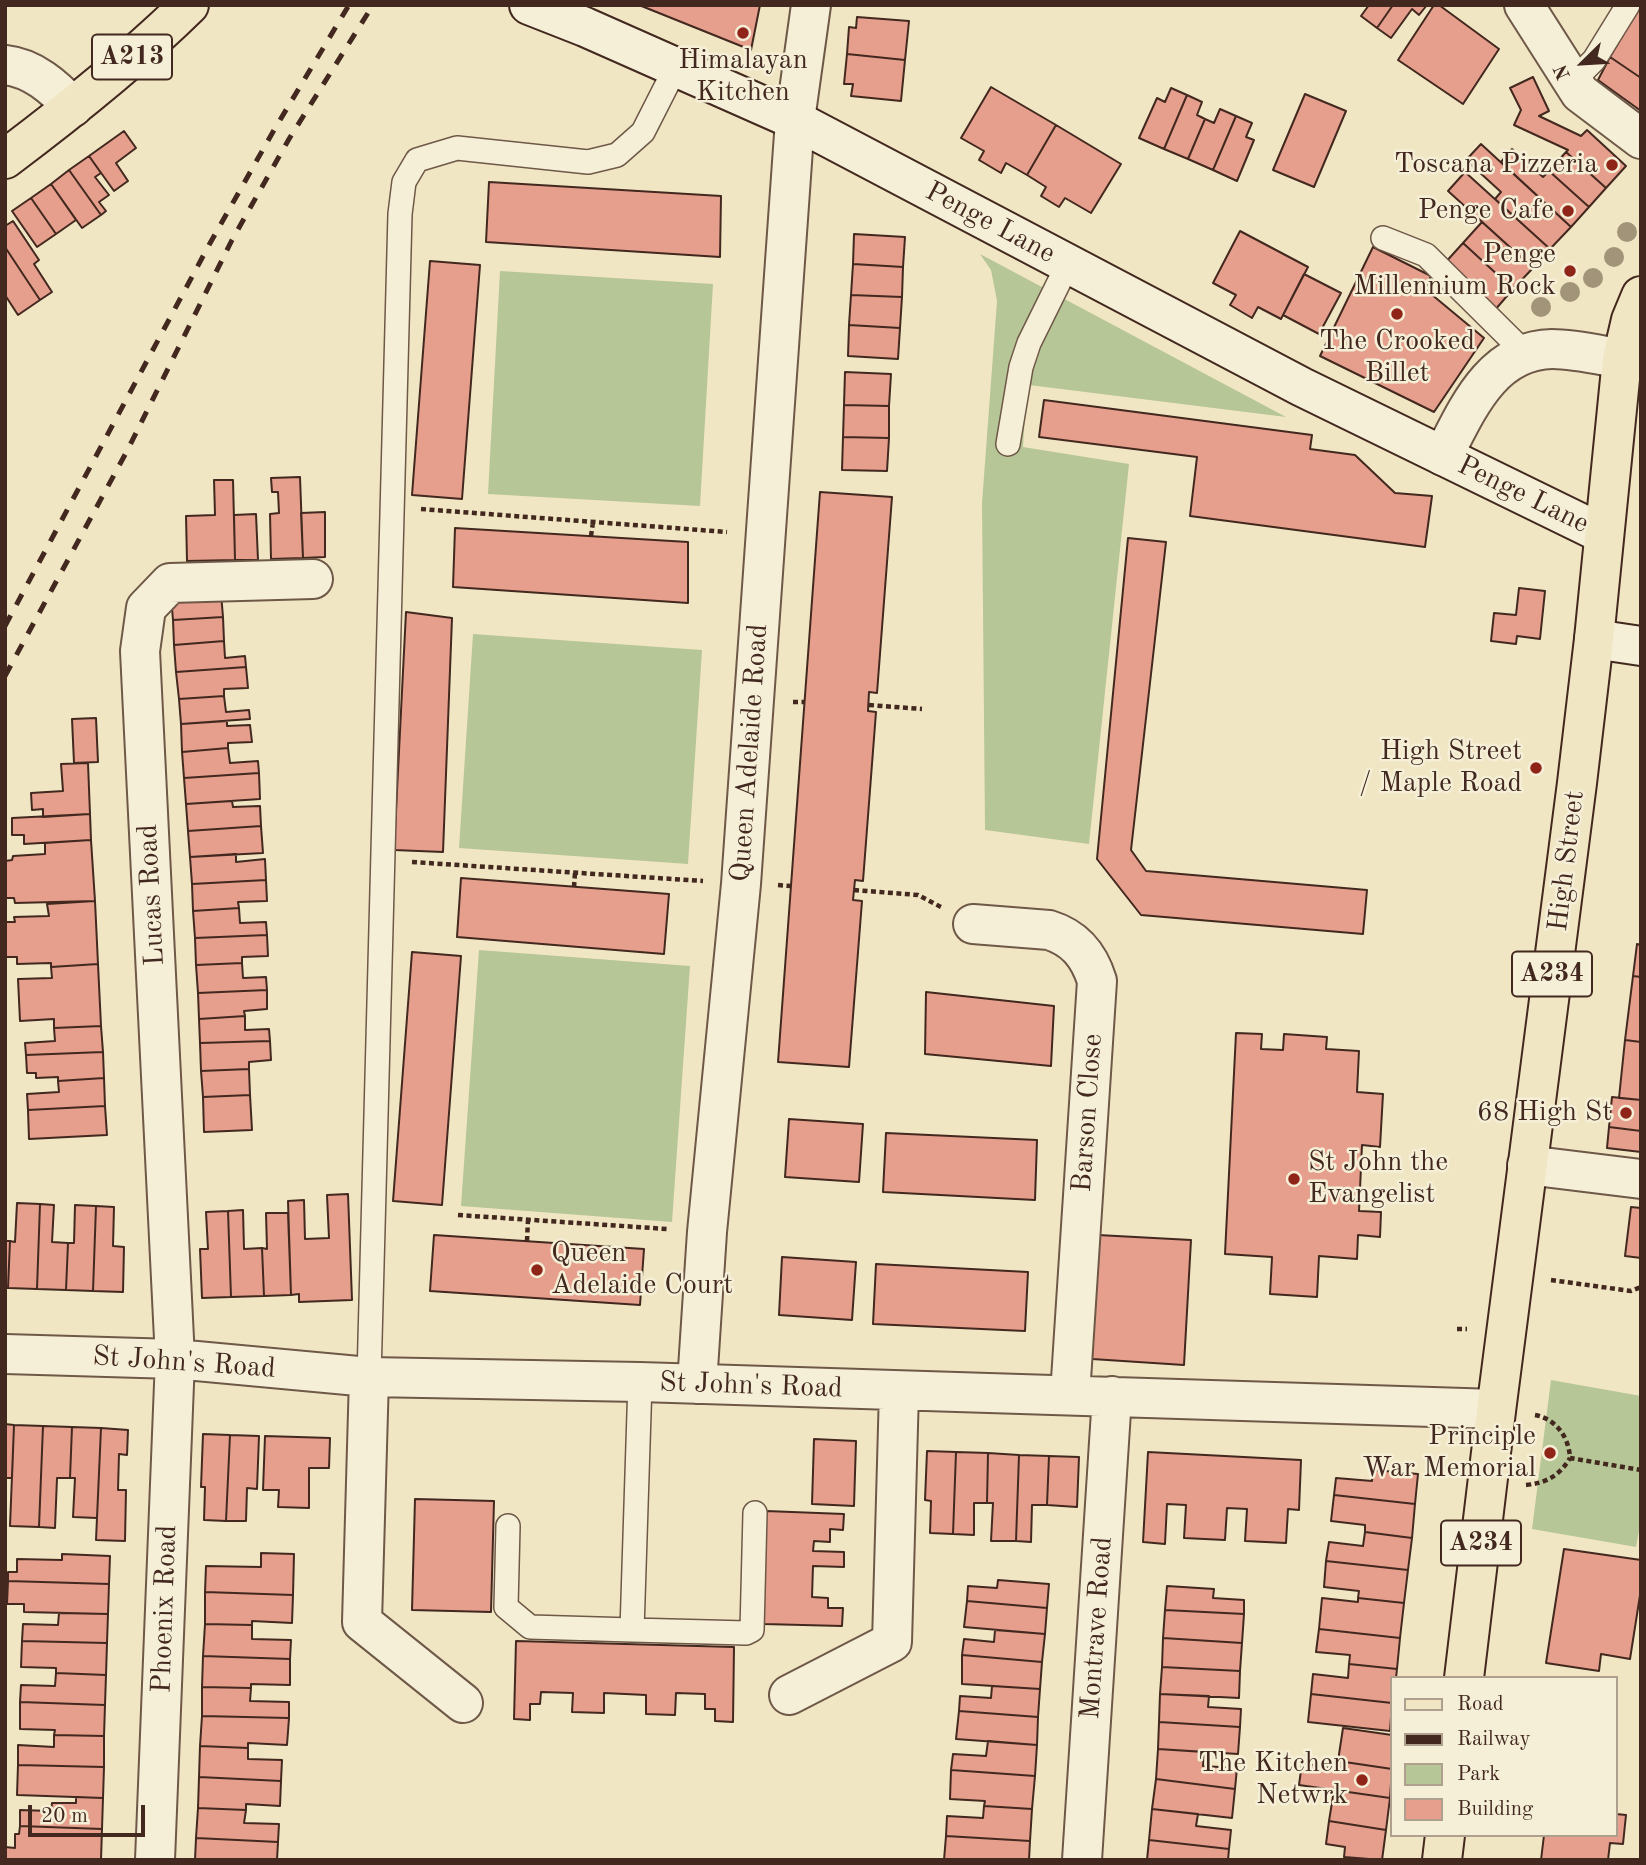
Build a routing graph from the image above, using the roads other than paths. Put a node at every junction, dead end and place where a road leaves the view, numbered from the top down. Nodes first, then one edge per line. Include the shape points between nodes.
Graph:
1 (188, 5) edge
2 (529, 5) edge
3 (811, 5) edge
4 (1524, 5) edge
5 (1628, 5) edge
6 (587, 16) edge
7 (5, 65) edge
8 (676, 67) junction
9 (1573, 81) junction
10 (73, 107) junction
11 (795, 120) junction
12 (1641, 139) edge
13 (5, 159) edge
14 (1383, 238) dead end
15 (1068, 264) junction
16 (1641, 296) edge
17 (1526, 354) junction
18 (1622, 359) junction
19 (1008, 444) dead end
20 (1443, 456) junction
21 (1603, 534) junction
22 (313, 579) dead end
23 (1594, 639) junction
24 (1641, 646) edge
25 (973, 924) road end
26 (1527, 1165) junction
27 (1641, 1179) edge
28 (5, 1354) edge
29 (174, 1359) junction
30 (369, 1377) junction
31 (640, 1382) junction
32 (697, 1384) junction
33 (899, 1391) junction
34 (1070, 1395) junction
35 (1112, 1396) junction
36 (1496, 1410) junction
37 (755, 1513) dead end
38 (508, 1526) dead end
39 (632, 1630) junction
40 (1465, 1676) edge
41 (789, 1695) dead end
42 (463, 1703) dead end
43 (1445, 1837) edge
44 (155, 1860) edge
45 (1082, 1860) edge
46 (1442, 1860) edge

1 - 10 main road, A213
2 - 6 street, Penge Lane
3 - 11 street, Queen Adelaide Road
4 - 9 street
5 - 9 lane via 1594,60
6 - 8 street, Penge Lane
7 - 10 street via 19,66 53,85
8 - 11 street, Penge Lane
8 - 30 lane via 643,132 617,155 589,162 457,148 417,160 404,182
9 - 12 street via 1580,93
10 - 13 main road, A213
11 - 15 street, Penge Lane
11 - 32 street, Queen Adelaide Road via 741,884
14 - 17 lane via 1426,256
15 - 19 lane via 1029,343
15 - 20 street, Penge Lane
16 - 18 main road, High Street / A234
17 - 18 street, Penge Lane via 1550,349
17 - 20 street, Penge Lane via 1498,368 1477,391
18 - 21 main road, High Street / A234
20 - 21 street, Penge Lane
21 - 23 main road, High Street / A234
22 - 29 street, Lucas Road via 170,583 146,608 140,651
23 - 24 street
23 - 26 main road, High Street / A234
25 - 34 street, Barson Close via 1061,934 1081,949 1097,981
26 - 27 street
26 - 36 main road, High Street / A234
28 - 29 street, St John's Road
29 - 30 street, St John's Road
29 - 44 street, Phoenix Road
30 - 31 street, St John's Road
30 - 42 street via 362,1622
31 - 32 street, St John's Road
31 - 39 lane
32 - 33 street, St John's Road
33 - 34 street, St John's Road
33 - 41 street via 891,1642
34 - 35 street, St John's Road
35 - 36 street, St John's Road
35 - 45 street, Montrave Road
36 - 40 main road, High Street / A234
37 - 39 lane via 751,1629 746,1633
38 - 39 lane via 506,1608 530,1627
43 - 46 main road

